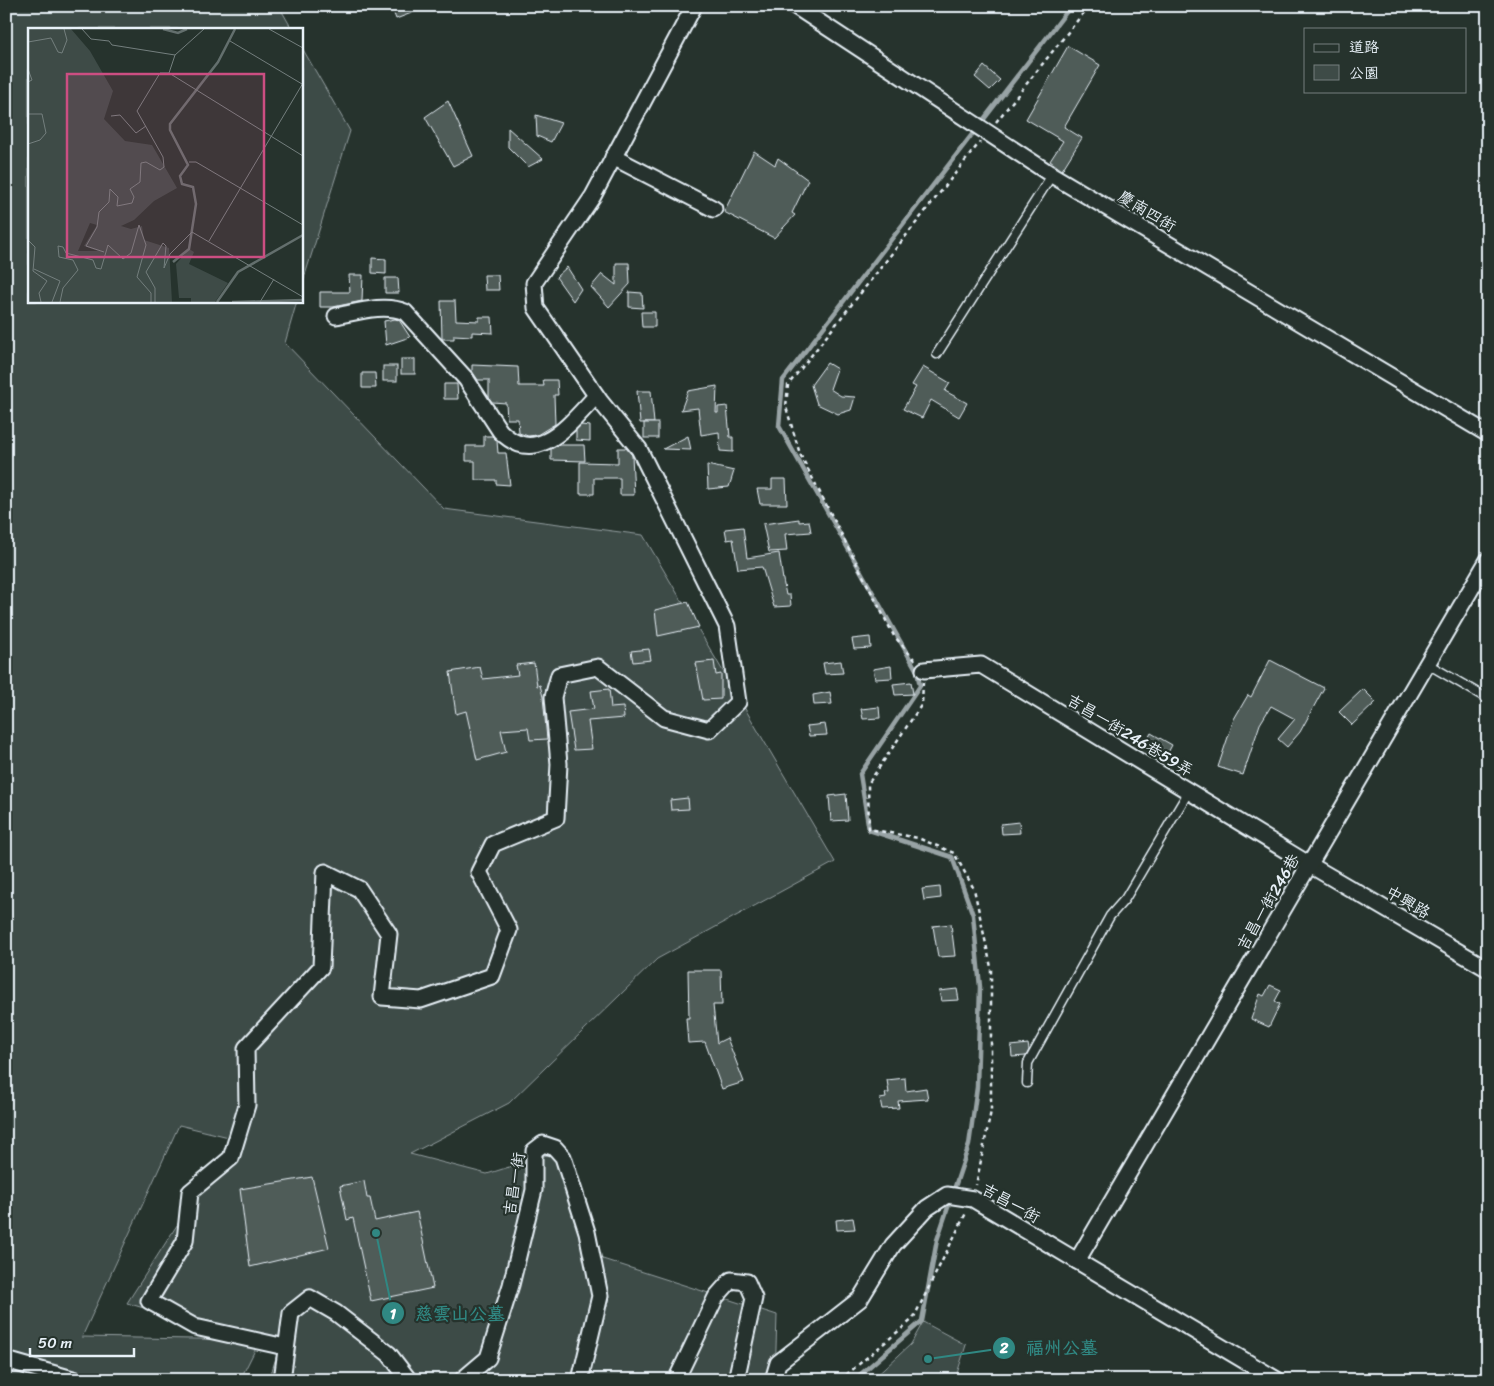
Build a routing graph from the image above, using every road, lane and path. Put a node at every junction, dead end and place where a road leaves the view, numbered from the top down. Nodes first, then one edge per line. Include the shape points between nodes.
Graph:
1 (694, 6) edge
2 (795, 6) edge
3 (1089, 6) edge
4 (987, 133) junction
5 (613, 157) junction
6 (1052, 175) junction
7 (714, 209) dead end
8 (336, 316) dead end
9 (937, 354) dead end
10 (596, 396) junction
11 (1488, 434) edge
12 (1488, 560) edge
13 (1426, 662) junction
14 (924, 670) junction
15 (1488, 699) edge
16 (1189, 791) junction
17 (1310, 865) junction
18 (1488, 969) edge
19 (1027, 1083) dead end
20 (973, 1199) junction
21 (1077, 1261) junction
22 (285, 1347) junction
23 (6, 1360) edge
24 (76, 1380) edge
25 (282, 1380) edge
26 (409, 1380) edge
27 (462, 1380) edge
28 (580, 1380) edge
29 (676, 1380) edge
30 (736, 1380) edge
31 (773, 1380) edge
32 (840, 1380) edge
33 (1277, 1380) edge

1 - 5 street
2 - 4 street, 慶南四街
3 - 4 path
4 - 6 street, 慶南四街
4 - 14 path via 788,385 786,407 800,454 894,636
5 - 7 street
5 - 10 street via 592,196 534,282 536,308
6 - 9 lane
6 - 11 street, 慶南四街
8 - 10 street via 394,308 405,312 466,379 500,431 522,445 535,445 552,439
10 - 22 street via 639,449 727,626 738,702 709,730 664,718 598,667 559,675 553,697 559,764 556,818 493,844 479,872 509,930 492,976 421,1000 382,997 389,934 359,889 325,872 321,967 246,1048 247,1105 231,1158 190,1192 184,1241 149,1301 195,1328
12 - 13 street, 吉昌一街246巷
13 - 15 lane
13 - 17 street, 吉昌一街246巷
14 - 16 street, 吉昌一街246巷59弄 via 981,665
14 - 20 path via 922,704 868,784 869,829 918,838 954,853 974,889 991,967 991,1111
16 - 17 street, 吉昌一街246巷59弄
16 - 19 lane via 1125,899 1110,916 1028,1063
17 - 18 street, 中興路
17 - 21 street, 吉昌一街246巷
20 - 21 street, 吉昌一街
20 - 31 street, 吉昌一街 via 947,1195 927,1208 893,1246 860,1299 778,1363
20 - 32 path via 913,1319
21 - 33 street, 吉昌一街
22 - 25 street
22 - 26 street via 291,1314 310,1298 389,1354
23 - 24 street
27 - 28 street, 吉昌一街 via 488,1358 511,1285 534,1190 534,1151 544,1144 555,1148 563,1157 587,1232 600,1296
29 - 30 street via 716,1297 731,1280 747,1282 754,1298

